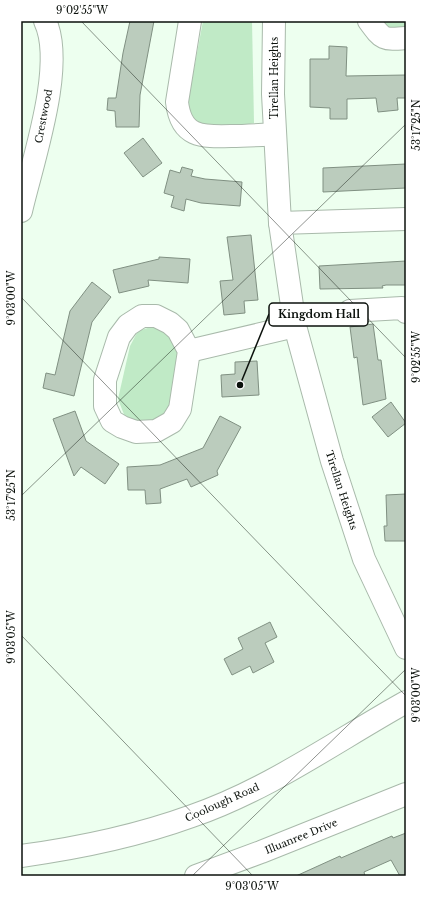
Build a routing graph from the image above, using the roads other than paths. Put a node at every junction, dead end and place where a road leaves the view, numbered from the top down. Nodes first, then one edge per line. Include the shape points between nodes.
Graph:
1 (45, 21) edge
2 (190, 21) edge
3 (274, 21) edge
4 (369, 21) edge
5 (406, 38) edge
6 (275, 134) junction
7 (21, 211) edge
8 (406, 219) edge
9 (280, 223) junction
10 (350, 311) dead end
11 (406, 312) edge
12 (295, 326) junction
13 (189, 351) junction
14 (406, 648) edge
15 (406, 702) edge
16 (406, 794) edge
17 (21, 856) edge
18 (196, 876) edge

1 - 7 street, Crestwood via 50,32 52,61 46,105
2 - 6 street via 177,102 183,122 194,133 207,137
3 - 6 street, Tirellan Heights
4 - 5 street via 379,35 387,40
6 - 9 street, Tirellan Heights
8 - 9 street
9 - 12 street, Tirellan Heights
10 - 11 street via 402,308
12 - 13 street
12 - 14 street, Tirellan Heights via 332,461 364,559
13 - 13 street via 180,409 172,422 156,432 136,432 112,421 105,406 105,380 119,337 128,325 142,316 156,316 178,330
15 - 17 street, Coolough Road via 279,776 193,816 136,834
16 - 18 street, Illuanree Drive

